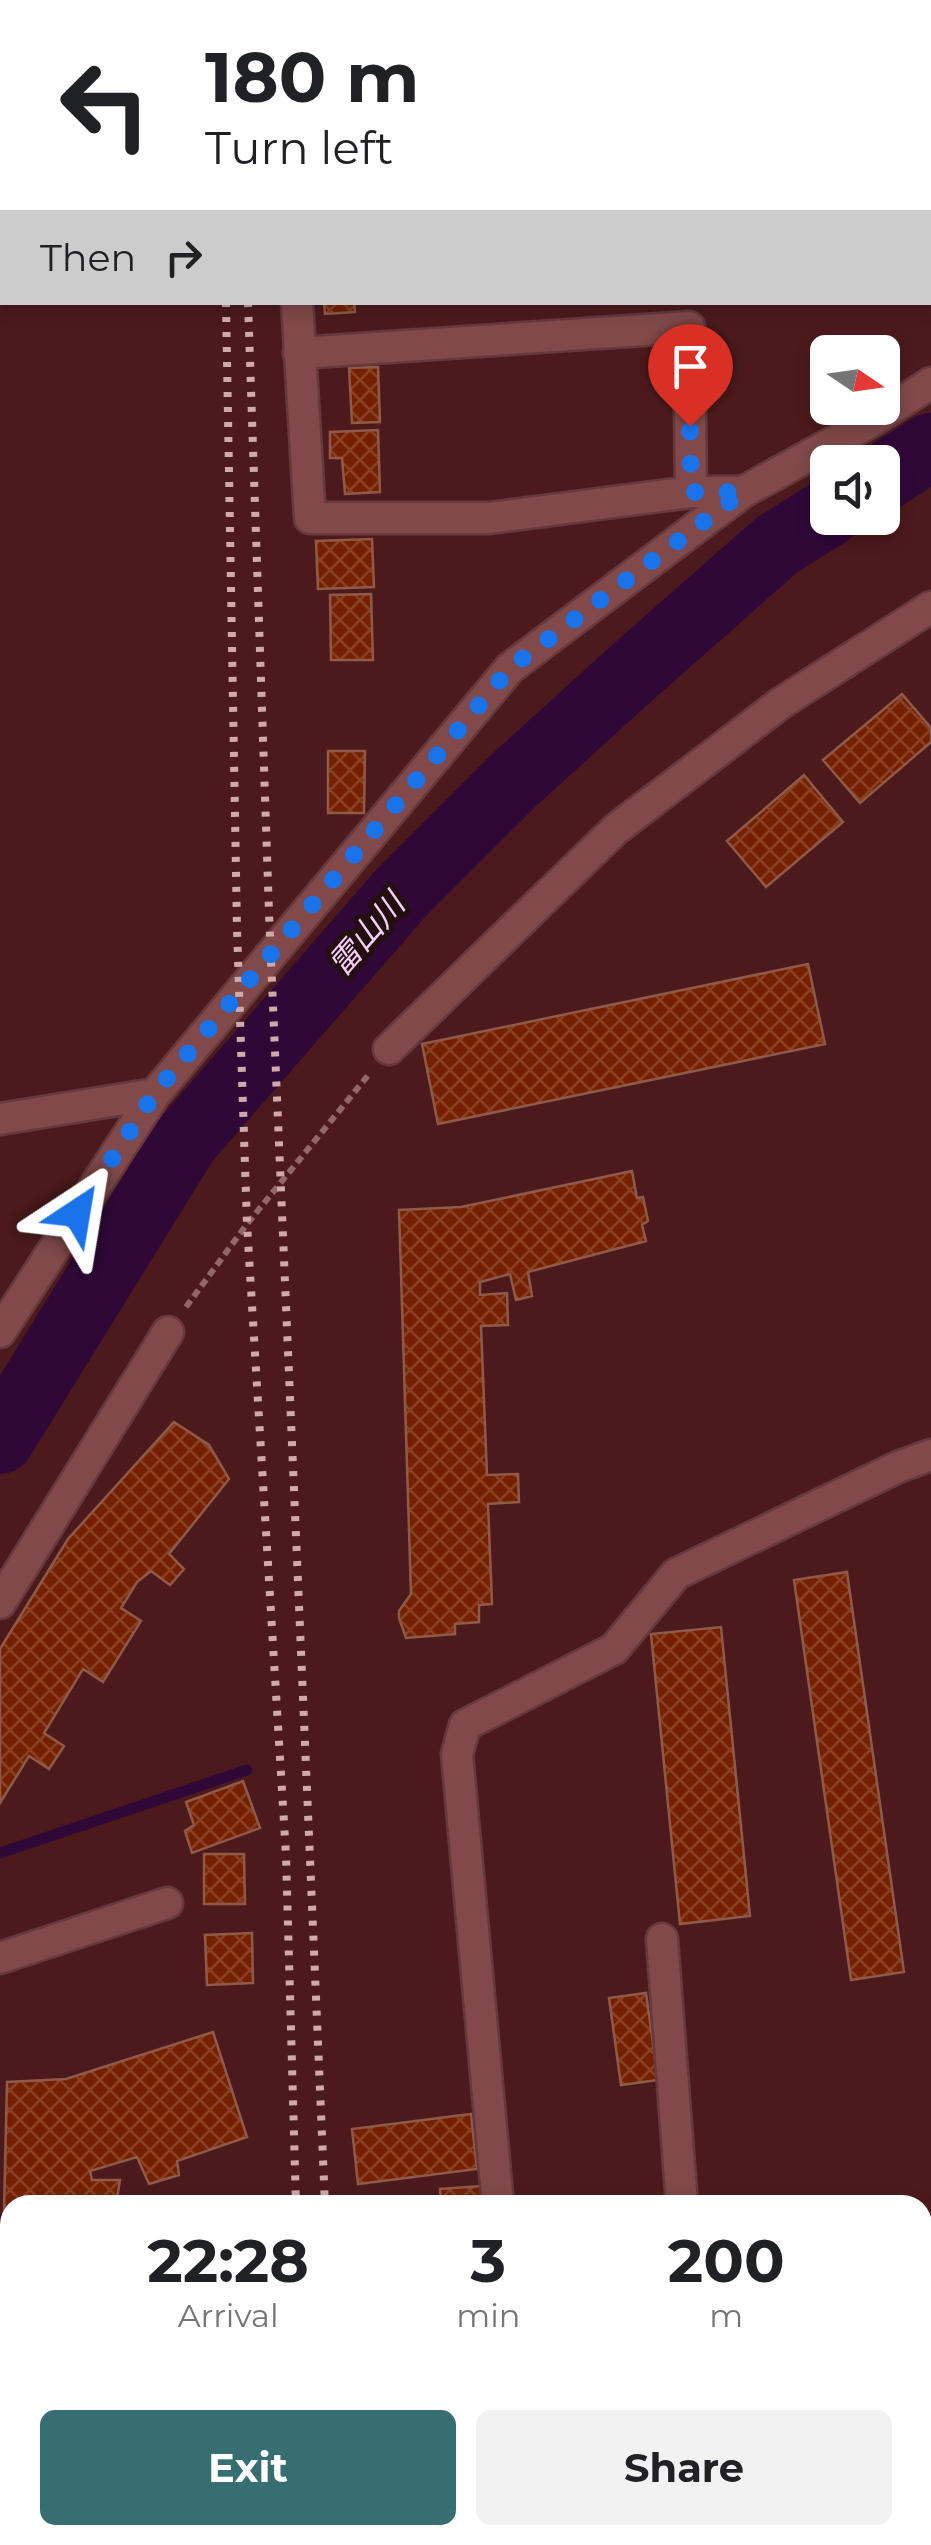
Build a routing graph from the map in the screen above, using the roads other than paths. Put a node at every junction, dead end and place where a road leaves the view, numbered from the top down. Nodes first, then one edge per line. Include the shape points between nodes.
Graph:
1 (296, 305) edge
2 (299, 353) junction
3 (931, 384) edge
4 (691, 492) junction
5 (743, 492) junction
6 (931, 606) edge
7 (389, 1048) road end
8 (154, 1094) junction
9 (0, 1119) edge
10 (0, 1332) edge
11 (168, 1332) road end
12 (931, 1454) edge
13 (0, 1603) edge
14 (167, 1904) dead end
15 (662, 1938) dead end
16 (0, 1958) edge
17 (497, 2195) edge
18 (681, 2195) edge

1 - 2 street
2 - 4 street via 310,518 490,518
2 - 4 street via 688,327
3 - 5 street
4 - 5 street
5 - 8 street via 510,668
6 - 7 street via 781,702 616,828
8 - 9 street
8 - 10 street
11 - 13 street
12 - 17 street via 676,1574 614,1649 465,1725 457,1754
14 - 16 street
15 - 18 street

